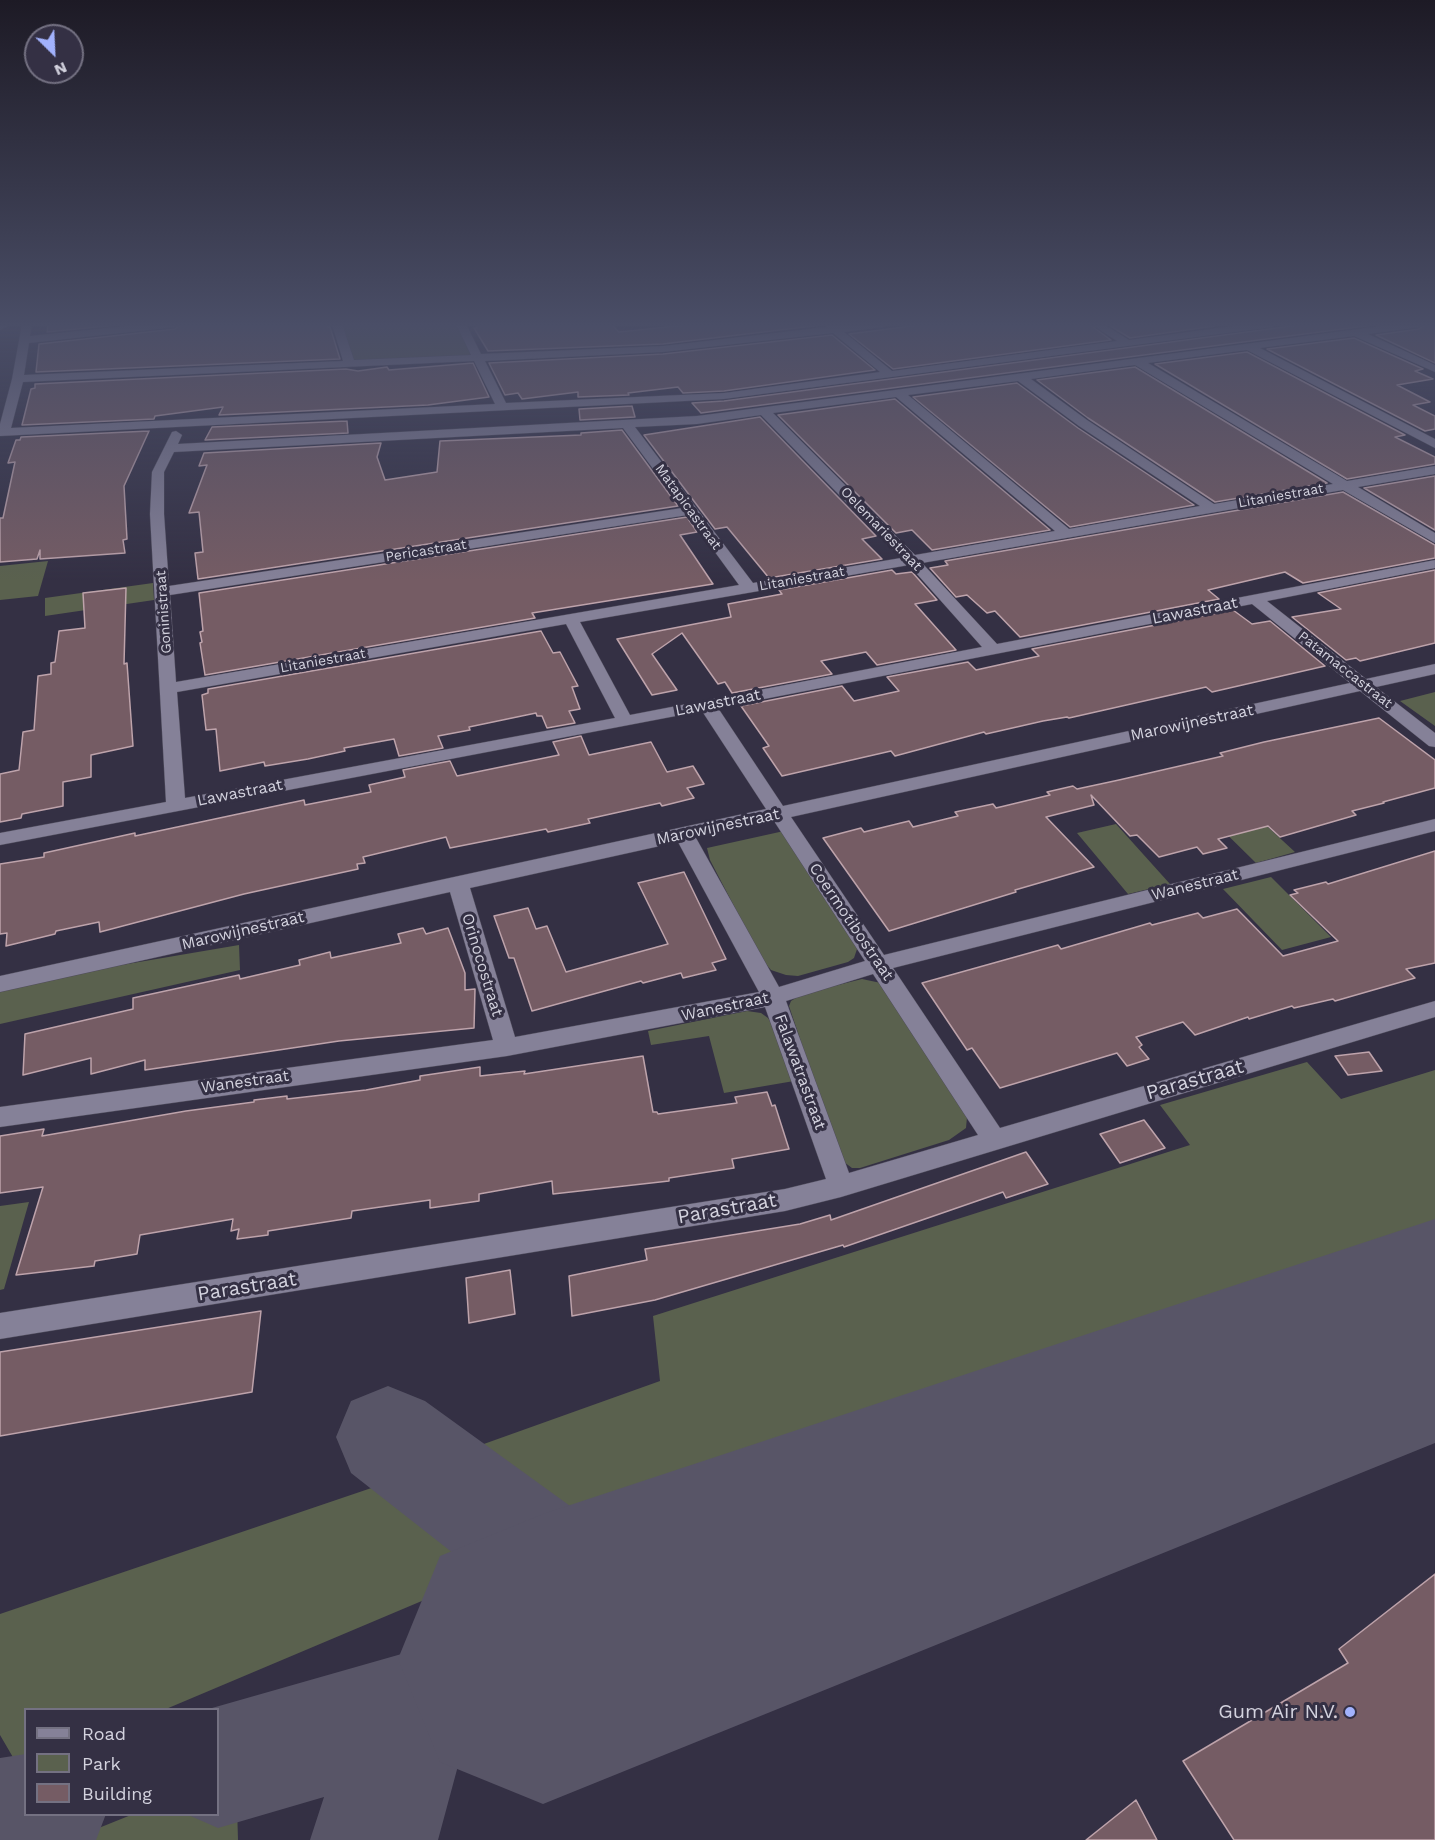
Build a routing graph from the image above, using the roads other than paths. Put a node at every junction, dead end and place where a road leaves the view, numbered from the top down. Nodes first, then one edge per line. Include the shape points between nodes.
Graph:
1 (9, 410) edge
2 (465, 410) edge
3 (781, 410) edge
4 (918, 410) edge
5 (1065, 410) edge
6 (1218, 410) edge
7 (1370, 410) edge
8 (765, 412) junction
9 (181, 424) junction
10 (627, 424) junction
11 (2, 432) edge
12 (1435, 444) edge
13 (170, 448) junction
14 (1435, 470) edge
15 (1344, 485) junction
16 (1211, 508) junction
17 (690, 511) junction
18 (1066, 533) junction
19 (1435, 539) edge
20 (912, 560) junction
21 (1435, 564) edge
22 (749, 588) junction
23 (162, 592) junction
24 (1255, 599) junction
25 (572, 619) junction
26 (993, 649) junction
27 (1435, 669) edge
28 (1365, 685) junction
29 (169, 688) junction
30 (707, 705) junction
31 (625, 721) junction
32 (1435, 742) edge
33 (176, 805) junction
34 (778, 814) junction
35 (1435, 825) edge
36 (684, 834) junction
37 (0, 839) edge
38 (458, 883) junction
39 (879, 964) junction
40 (0, 984) edge
41 (773, 997) junction
42 (1435, 1009) edge
43 (507, 1047) junction
44 (0, 1118) edge
45 (994, 1139) junction
46 (842, 1186) junction
47 (0, 1326) edge

1 - 11 street
2 - 9 street
3 - 8 street
4 - 18 street
5 - 16 street
6 - 15 street
7 - 12 street
8 - 10 street
8 - 20 street, Oelemariestraat
9 - 11 street
9 - 13 street, Goninistraat
10 - 13 street
10 - 17 street, Matapicastraat
13 - 23 street, Goninistraat via 158,472
14 - 15 street, Litaniestraat
15 - 16 street, Litaniestraat
15 - 19 street
16 - 18 street, Litaniestraat
17 - 22 street, Matapicastraat
17 - 23 street, Pericastraat
18 - 20 street, Litaniestraat
20 - 22 street, Litaniestraat
20 - 26 street, Oelemariestraat
21 - 24 street, Lawastraat
22 - 25 street, Litaniestraat
23 - 29 street, Goninistraat
24 - 26 street, Lawastraat
24 - 28 street, Patamaccastraat
25 - 29 street, Litaniestraat
25 - 31 street
26 - 30 street, Lawastraat
27 - 28 street, Marowijnestraat
28 - 32 street, Patamaccastraat
28 - 34 street, Marowijnestraat
29 - 33 street, Goninistraat
30 - 31 street, Lawastraat
30 - 34 street, Coermotibostraat
31 - 33 street, Lawastraat
33 - 37 street, Lawastraat
34 - 36 street, Marowijnestraat
34 - 39 street, Coermotibostraat
35 - 39 street, Wanestraat
36 - 38 street, Marowijnestraat
36 - 41 street, Falawatrastraat
38 - 40 street, Marowijnestraat
38 - 43 street, Orinocostraat
39 - 41 street, Wanestraat
39 - 45 street, Coermotibostraat
41 - 43 street, Wanestraat
41 - 46 street, Falawatrastraat
42 - 45 street, Parastraat
43 - 44 street, Wanestraat
45 - 46 street, Parastraat
46 - 47 street, Parastraat via 715,1212

